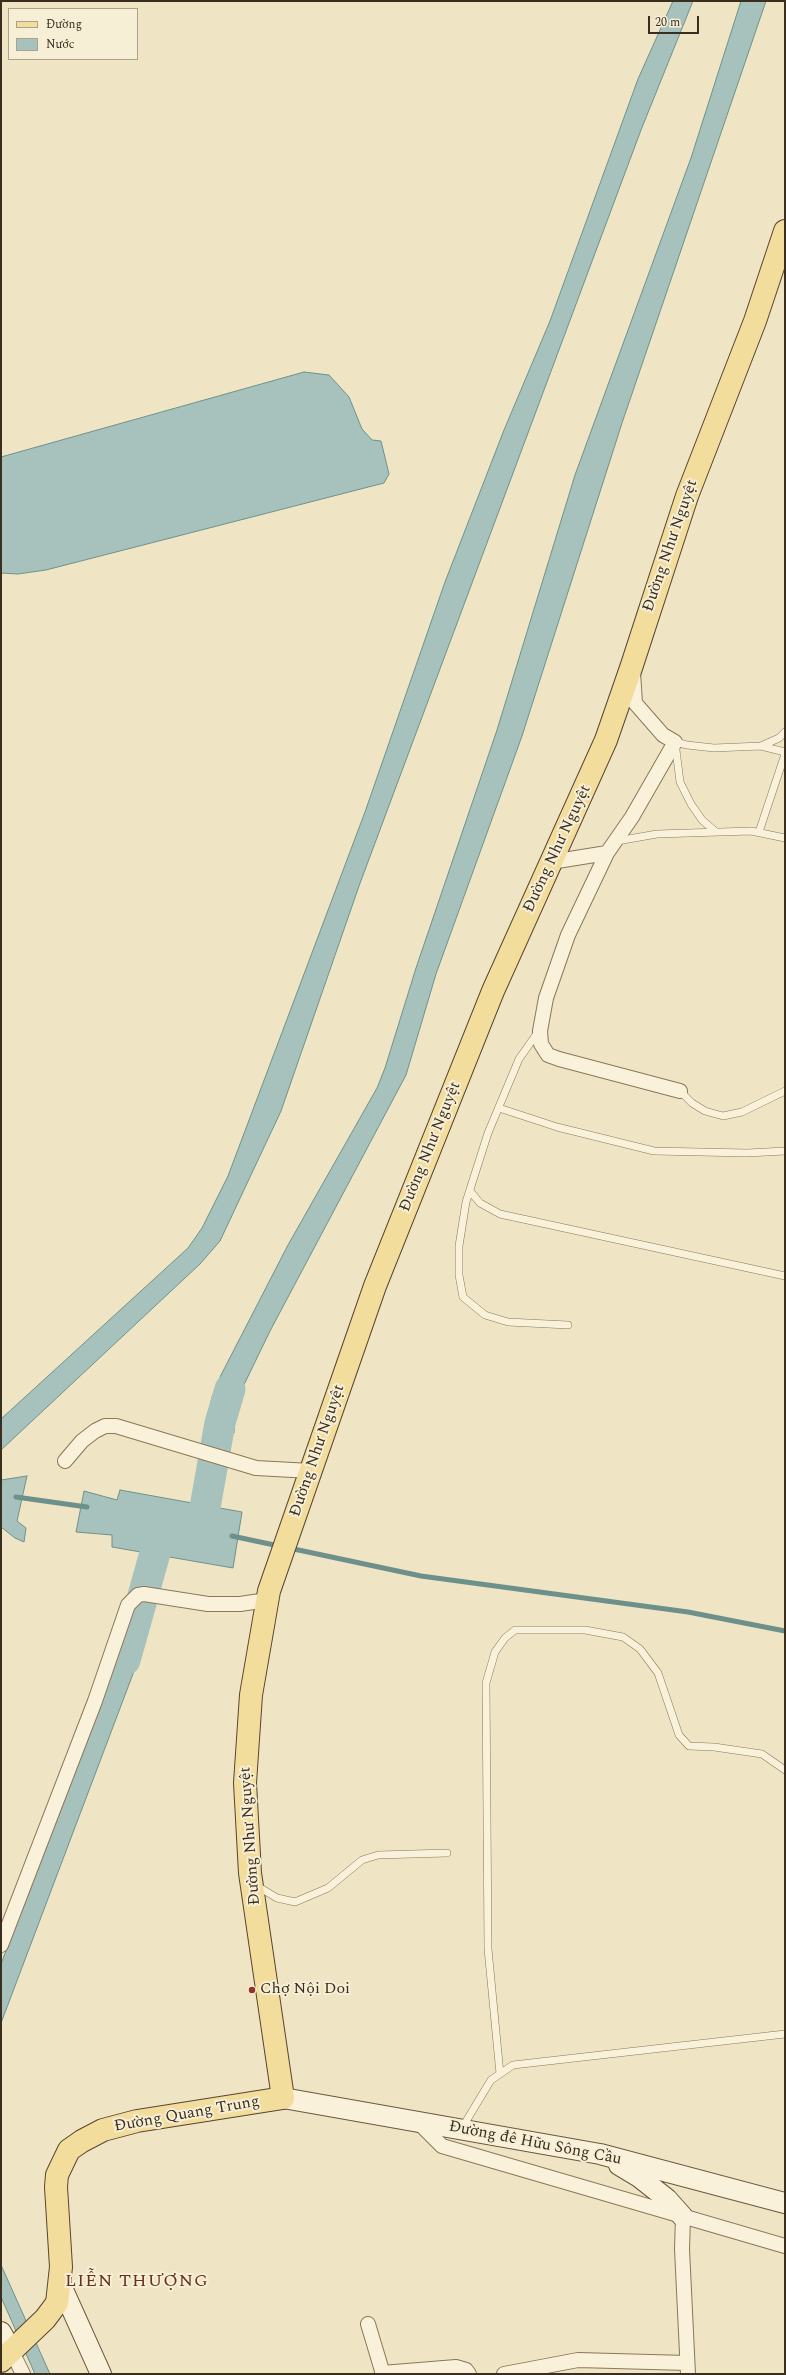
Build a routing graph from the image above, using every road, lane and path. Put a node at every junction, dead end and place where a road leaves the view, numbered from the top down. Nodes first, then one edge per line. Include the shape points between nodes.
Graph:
1 (785, 231) edge
2 (632, 665) junction
3 (785, 732) edge
4 (675, 742) junction
5 (761, 746) junction
6 (785, 753) edge
7 (716, 832) junction
8 (759, 832) junction
9 (785, 838) edge
10 (615, 842) junction
11 (607, 853) junction
12 (551, 862) junction
13 (540, 1031) junction
14 (680, 1091) joint
15 (785, 1091) edge
16 (498, 1108) junction
17 (785, 1150) edge
18 (470, 1191) junction
19 (785, 1276) edge
20 (568, 1325) dead end
21 (66, 1461) dead end
22 (311, 1471) junction
23 (267, 1600) junction
24 (785, 1770) edge
25 (446, 1853) dead end
26 (251, 1880) junction
27 (1, 1945) edge
28 (785, 2034) edge
29 (500, 2074) junction
30 (283, 2098) junction
31 (418, 2122) junction
32 (460, 2130) junction
33 (600, 2154) junction
34 (785, 2203) edge
35 (682, 2217) junction
36 (785, 2246) edge
37 (60, 2283) junction
38 (368, 2324) dead end
39 (4, 2348) edge
40 (688, 2369) edge
41 (383, 2373) edge
42 (23, 2374) edge
43 (101, 2374) edge
44 (468, 2374) edge
45 (504, 2374) edge

1 - 2 main road, Đường Như Nguyệt via 754,321 687,496
2 - 4 street via 636,702 663,735
2 - 12 main road, Đường Như Nguyệt via 606,740
3 - 5 lane via 779,738
4 - 5 lane via 714,748
4 - 7 lane via 680,782 702,820
4 - 10 street
5 - 6 lane
6 - 8 lane
7 - 8 lane
7 - 10 lane via 656,834
8 - 9 lane
10 - 11 street
11 - 12 street
11 - 13 street via 568,935 546,998
12 - 22 main road, Đường Như Nguyệt via 494,991 375,1286
13 - 14 street via 541,1044 548,1055
13 - 16 lane via 519,1059
14 - 15 lane via 705,1111 723,1116 742,1112
16 - 17 lane via 557,1127 654,1151 747,1153
16 - 18 lane
18 - 19 lane via 480,1203 500,1214
18 - 20 lane via 459,1246 459,1275 463,1298 485,1315 508,1322
21 - 22 street via 95,1431 105,1426 116,1426 256,1468
22 - 23 main road, Đường Như Nguyệt
23 - 26 main road, Đường Như Nguyệt via 251,1695 245,1783
23 - 27 street via 240,1604 208,1604 144,1594 132,1600 118,1630 94,1701
24 - 29 lane via 762,1754 688,1746 679,1735 658,1673 640,1649 623,1637 585,1630 515,1630 505,1638 495,1652 486,1683 488,1949
25 - 26 lane via 378,1855 362,1860 328,1888 295,1902 277,1898
26 - 30 main road, Đường Như Nguyệt
28 - 29 lane via 513,2065
29 - 32 lane via 491,2080
30 - 31 main road, Đường đê Hữu Sông Cầu
30 - 37 main road, Đường Quang Trung via 137,2121 103,2130 69,2150 57,2175 56,2187
31 - 32 main road, Đường đê Hữu Sông Cầu
31 - 35 street via 442,2146
32 - 33 main road, Đường đê Hữu Sông Cầu
33 - 34 main road, Đường đê Hữu Sông Cầu
33 - 35 main road via 639,2177 667,2199
35 - 36 street
35 - 40 street
37 - 39 main road, Đường Quang Trung via 54,2310
37 - 43 main road
38 - 41 street
39 - 42 street
40 - 45 street via 578,2360
41 - 44 street via 456,2367 466,2370

